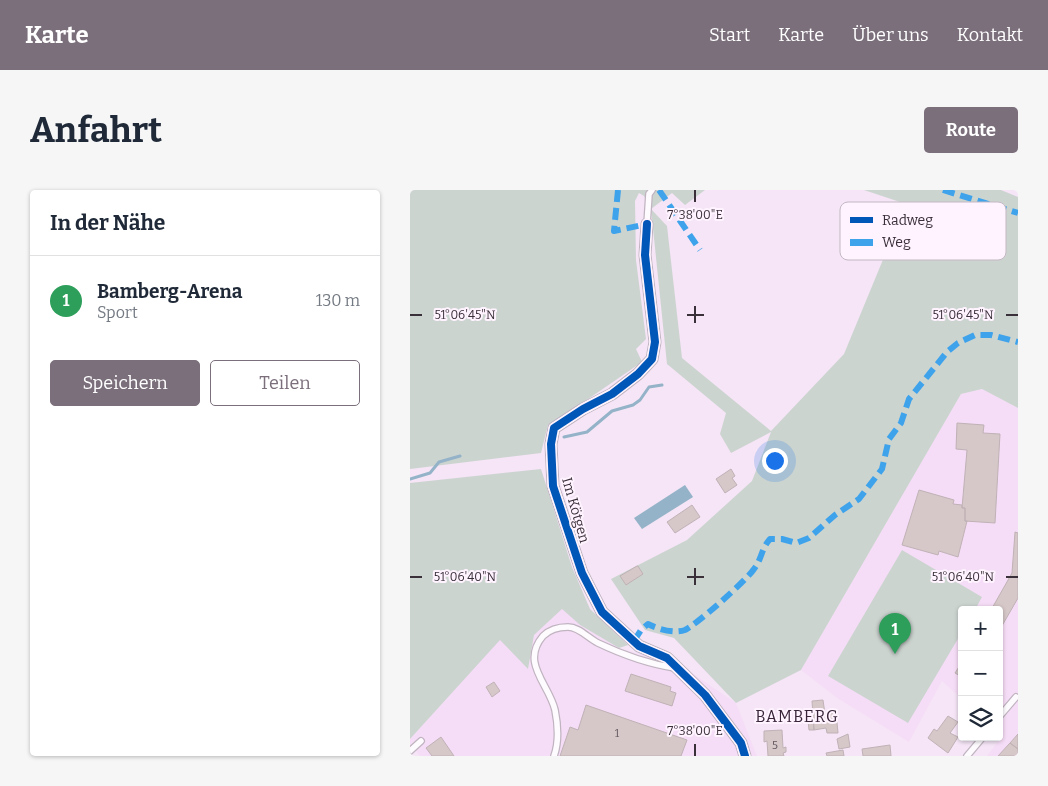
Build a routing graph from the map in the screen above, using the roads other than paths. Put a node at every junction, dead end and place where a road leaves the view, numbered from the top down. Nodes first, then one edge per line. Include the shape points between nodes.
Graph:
1 (652, 190) edge
2 (647, 224) joint
3 (677, 668) junction
4 (1016, 697) dead end
5 (1003, 712) edge
6 (420, 741) dead end
7 (979, 741) edge
8 (410, 751) edge
9 (554, 756) edge
10 (745, 756) edge
11 (967, 756) edge

1 - 2 lane
2 - 3 street, Im Kötgen via 644,255 656,342 652,359 612,394 554,428 551,444 553,486 582,573 602,612 640,646 667,658
3 - 9 lane via 616,651 569,627 556,628 545,634 534,655 535,665 554,709 557,731
3 - 10 street, Im Kötgen via 705,695 741,742
4 - 5 lane
6 - 8 lane
7 - 11 lane

